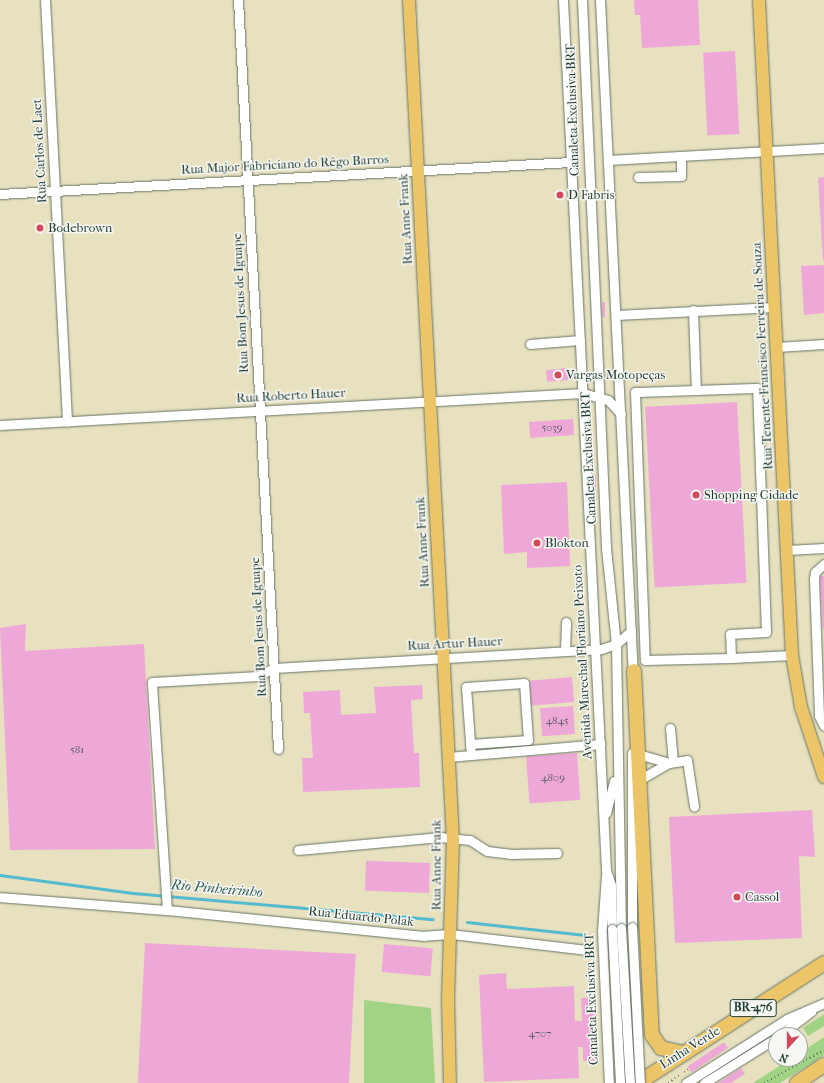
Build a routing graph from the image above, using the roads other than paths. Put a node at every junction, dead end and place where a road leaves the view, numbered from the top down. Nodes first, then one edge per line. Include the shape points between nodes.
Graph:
1 (45, 0) edge
2 (238, 0) edge
3 (409, 0) edge
4 (563, 0) edge
5 (582, 0) edge
6 (600, 0) edge
7 (759, 0) edge
8 (824, 148) edge
9 (767, 151) junction
10 (682, 156) junction
11 (608, 160) junction
12 (571, 162) junction
13 (418, 171) junction
14 (638, 177) dead end
15 (248, 180) junction
16 (55, 191) junction
17 (0, 194) edge
18 (775, 307) junction
19 (693, 310) junction
20 (616, 315) junction
21 (580, 340) junction
22 (530, 344) dead end
23 (824, 344) edge
24 (777, 347) junction
25 (696, 390) junction
26 (583, 393) junction
27 (599, 396) junction
28 (430, 401) junction
29 (260, 411) junction
30 (620, 414) junction
31 (67, 421) junction
32 (0, 425) edge
33 (824, 548) edge
34 (787, 550) junction
35 (824, 564) edge
36 (566, 622) dead end
37 (632, 631) junction
38 (616, 644) junction
39 (595, 650) junction
40 (566, 651) junction
41 (792, 655) junction
42 (443, 658) junction
43 (731, 658) junction
44 (274, 668) junction
45 (634, 671) junction
46 (824, 726) edge
47 (670, 728) dead end
48 (470, 744) junction
49 (600, 744) junction
50 (278, 749) dead end
51 (638, 754) junction
52 (471, 756) junction
53 (448, 757) junction
54 (671, 762) junction
55 (617, 770) junction
56 (824, 777) edge
57 (639, 780) junction
58 (694, 806) dead end
59 (604, 822) junction
60 (453, 840) junction
61 (298, 850) dead end
62 (557, 852) dead end
63 (618, 858) junction
64 (644, 866) junction
65 (606, 870) junction
66 (611, 885) junction
67 (631, 895) junction
68 (0, 897) edge
69 (167, 910) junction
70 (603, 913) junction
71 (617, 928) junction
72 (450, 934) junction
73 (587, 950) dead end
74 (824, 963) edge
75 (821, 1004) edge
76 (791, 1027) edge
77 (768, 1043) edge
78 (682, 1053) junction
79 (824, 1065) edge
80 (450, 1083) edge
81 (609, 1083) edge
82 (620, 1083) edge
83 (630, 1083) edge
84 (639, 1083) edge
85 (686, 1083) edge
86 (704, 1083) edge
87 (796, 1083) edge

1 - 16 street, Rua Carlos de Laet
2 - 15 street, Rua Bom Jesus de Iguape
3 - 13 main road, Rua Anne Frank
4 - 12 street, Avenida Marechal Floriano Peixoto
5 - 27 street, Canaleta Exclusiva BRT
6 - 11 street
7 - 9 main road, Rua Tenente Francisco Ferreira de Souza
8 - 9 street
9 - 10 street
9 - 18 main road, Rua Tenente Francisco Ferreira de Souza
10 - 11 street
10 - 14 street via 681,176
11 - 20 street
12 - 13 street, Rua Major Fabriciano do Rêgo Barros
12 - 21 street, Avenida Marechal Floriano Peixoto
13 - 15 street, Rua Major Fabriciano do Rêgo Barros
13 - 28 main road, Rua Anne Frank
15 - 16 street, Rua Major Fabriciano do Rêgo Barros
15 - 29 street, Rua Bom Jesus de Iguape
16 - 17 street, Rua Major Fabriciano do Rêgo Barros
16 - 31 street, Rua Carlos de Laet
18 - 19 street
18 - 24 main road, Rua Tenente Francisco Ferreira de Souza
19 - 20 street
19 - 25 street
20 - 30 street
21 - 22 street
21 - 26 street, Avenida Marechal Floriano Peixoto
23 - 24 street
24 - 34 main road, Rua Tenente Francisco Ferreira de Souza
25 - 43 street via 756,388 766,632 730,634
25 - 43 street via 635,392 645,660
26 - 27 street, Rua Roberto Hauer
26 - 28 street, Rua Roberto Hauer
26 - 39 street, Avenida Marechal Floriano Peixoto
27 - 30 street
27 - 38 street, Canaleta Exclusiva BRT via 606,548
28 - 29 street, Rua Roberto Hauer
28 - 42 main road, Rua Anne Frank
29 - 31 street, Rua Roberto Hauer
29 - 44 street, Rua Bom Jesus de Iguape
30 - 37 street
31 - 32 street, Rua Roberto Hauer
33 - 34 street
34 - 41 main road, Rua Tenente Francisco Ferreira de Souza
35 - 46 street via 815,572 814,579 819,716
36 - 40 street
37 - 38 street, Rua Artur Hauer
37 - 45 street
38 - 39 street, Rua Artur Hauer
38 - 55 street, Canaleta Exclusiva BRT
39 - 40 street, Rua Artur Hauer
39 - 49 street, Avenida Marechal Floriano Peixoto
40 - 42 street, Rua Artur Hauer
41 - 43 street
41 - 56 main road, Rua Tenente Francisco Ferreira de Souza via 801,707
42 - 44 street, Rua Artur Hauer
42 - 53 main road, Rua Anne Frank
44 - 50 street, Rua Bom Jesus de Iguape
44 - 69 street via 258,676 152,682
45 - 51 highway
45 - 67 street
47 - 54 street
48 - 48 street via 466,687 524,683 528,740
48 - 52 street
49 - 52 street
49 - 59 street, Avenida Marechal Floriano Peixoto
51 - 54 street
51 - 57 highway
52 - 53 street
53 - 60 main road, Rua Anne Frank
54 - 57 street
54 - 58 street via 687,760
55 - 59 street, Canaleta Exclusiva BRT
55 - 63 street, Canaleta Exclusiva BRT
57 - 64 highway
59 - 65 street, Avenida Marechal Floriano Peixoto
60 - 61 street via 440,837
60 - 62 street via 470,840 487,851 510,854
60 - 72 main road, Rua Anne Frank
63 - 66 street, Canaleta Exclusiva BRT
63 - 71 street, Canaleta Exclusiva BRT
64 - 67 street
64 - 78 highway via 652,1036 661,1048
65 - 66 street, Avenida Marechal Floriano Peixoto
65 - 70 street, Canaleta Exclusiva BRT
66 - 70 street, Canaleta Exclusiva BRT
66 - 71 street, Avenida Marechal Floriano Peixoto
67 - 84 street, bridge
68 - 69 street, Rua Eduardo Polak
69 - 72 street, Rua Eduardo Polak via 424,936
70 - 81 street, Canaleta Exclusiva BRT
71 - 82 street, Avenida Marechal Floriano Peixoto, bridge
71 - 83 street, Canaleta Exclusiva BRT, bridge
72 - 73 street, Rua Eduardo Polak
72 - 80 main road, Rua Anne Frank
74 - 78 highway, Linha Verde / BR-476
75 - 76 street
75 - 85 street via 787,1019
77 - 86 street
78 - 84 highway, Linha Verde / BR-476
79 - 87 highway

